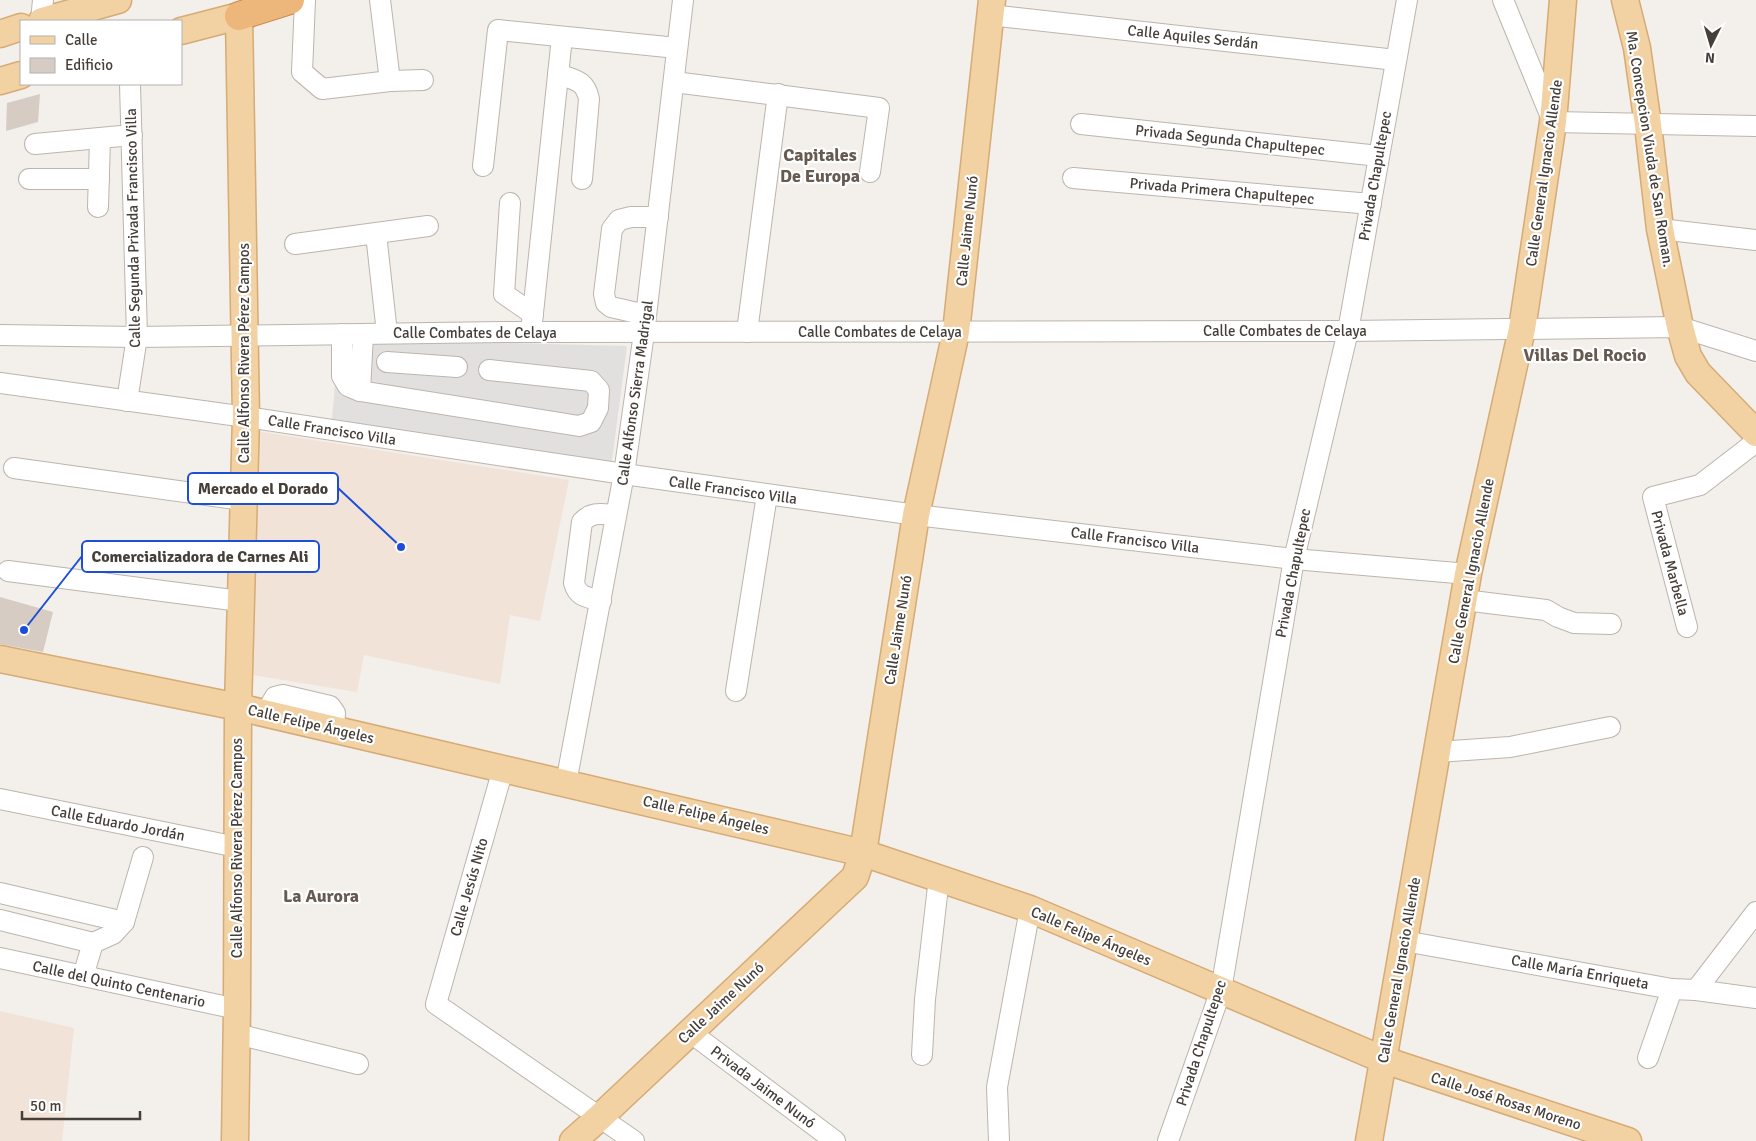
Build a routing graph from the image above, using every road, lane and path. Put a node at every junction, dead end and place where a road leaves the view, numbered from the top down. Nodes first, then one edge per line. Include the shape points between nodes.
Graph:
1 (43, 0) edge
2 (118, 0) edge
3 (290, 0) edge
4 (304, 0) edge
5 (380, 0) edge
6 (683, 0) edge
7 (1407, 0) edge
8 (1503, 0) edge
9 (1563, 0) edge
10 (1625, 0) edge
11 (1637, 0) edge
12 (991, 7) edge
13 (239, 8) edge
14 (42, 20) edge
15 (46, 20) edge
16 (20, 27) edge
17 (182, 31) edge
18 (0, 34) edge
19 (562, 36) junction
20 (677, 48) junction
21 (1637, 48) junction
22 (1396, 60) junction
23 (558, 74) junction
24 (20, 75) edge
25 (423, 80) dead end
26 (0, 81) edge
27 (390, 81) junction
28 (674, 82) junction
29 (130, 85) edge
30 (778, 94) junction
31 (1553, 122) junction
32 (1081, 124) dead end
33 (1648, 125) junction
34 (1756, 126) edge
35 (132, 135) junction
36 (100, 139) junction
37 (35, 144) dead end
38 (1379, 156) junction
39 (483, 166) dead end
40 (870, 172) dead end
41 (1073, 178) dead end
42 (29, 179) dead end
43 (100, 179) junction
44 (582, 179) dead end
45 (510, 203) dead end
46 (1371, 204) junction
47 (98, 207) dead end
48 (658, 217) junction
49 (428, 226) dead end
50 (1660, 229) junction
51 (376, 234) junction
52 (1756, 240) edge
53 (295, 244) dead end
54 (532, 323) junction
55 (645, 324) junction
56 (1680, 327) junction
57 (1522, 329) junction
58 (1348, 331) junction
59 (747, 332) junction
60 (956, 332) junction
61 (387, 333) junction
62 (434, 333) junction
63 (0, 335) edge
64 (246, 336) junction
65 (137, 337) junction
66 (363, 342) junction
67 (342, 343) junction
68 (1756, 351) edge
69 (386, 362) dead end
70 (431, 365) junction
71 (457, 367) dead end
72 (489, 370) dead end
73 (0, 384) edge
74 (360, 390) junction
75 (127, 401) junction
76 (246, 417) junction
77 (1756, 433) edge
78 (1756, 442) edge
79 (14, 468) dead end
80 (624, 474) junction
81 (767, 495) junction
82 (242, 500) junction
83 (616, 515) junction
84 (916, 515) junction
85 (1294, 559) junction
86 (8, 571) dead end
87 (1468, 574) junction
88 (1464, 600) junction
89 (240, 601) junction
90 (601, 601) junction
91 (1611, 624) dead end
92 (1687, 627) dead end
93 (0, 659) edge
94 (736, 691) dead end
95 (238, 707) junction
96 (1610, 727) dead end
97 (1437, 752) junction
98 (503, 769) junction
99 (566, 783) junction
100 (0, 799) edge
101 (236, 847) junction
102 (863, 853) junction
103 (143, 857) dead end
104 (939, 878) junction
105 (0, 894) edge
106 (1030, 909) junction
107 (1756, 912) edge
108 (0, 920) edge
109 (124, 922) junction
110 (1404, 941) junction
111 (93, 943) junction
112 (0, 958) edge
113 (83, 976) junction
114 (1672, 989) junction
115 (1221, 990) junction
116 (1696, 990) junction
117 (1756, 998) edge
118 (237, 1009) junction
119 (690, 1032) junction
120 (237, 1034) junction
121 (922, 1055) dead end
122 (1648, 1058) dead end
123 (1384, 1060) junction
124 (358, 1064) dead end
125 (600, 1117) junction
126 (235, 1141) edge
127 (572, 1141) edge
128 (634, 1141) edge
129 (835, 1141) edge
130 (999, 1141) edge
131 (1168, 1141) edge
132 (1369, 1141) edge
133 (1628, 1141) edge

1 - 14 street
2 - 15 main road
3 - 13 highway
4 - 27 street via 302,72 322,89
5 - 27 street
6 - 20 street, Calle Alfonso Sierra Madrigal
7 - 22 street, Privada Chapultepec
8 - 31 street
9 - 31 main road, Calle General Ignacio Allende
10 - 21 main road, Ma. Concepcion Viuda de San Roman.
11 - 21 main road
12 - 22 street, Calle Aquiles Serdán
12 - 60 main road, Calle Jaime Nunó
13 - 17 main road
13 - 64 main road, Calle Alfonso Rivera Pérez Campos
16 - 18 main road
19 - 20 street
19 - 23 street
19 - 39 street via 498,30
20 - 28 street, Calle Alfonso Sierra Madrigal
21 - 33 main road, Ma. Concepcion Viuda de San Roman.
22 - 38 street, Privada Chapultepec
23 - 44 street via 587,88 589,99
23 - 54 street
24 - 26 main road
25 - 27 street
28 - 30 street
28 - 48 street, Calle Alfonso Sierra Madrigal
29 - 35 street, Calle Segunda Privada Francisco Villa
30 - 40 street via 879,108
30 - 59 street
31 - 33 street
31 - 57 main road, Calle General Ignacio Allende
32 - 38 street, Privada Segunda Chapultepec
33 - 34 street
33 - 50 main road, Ma. Concepcion Viuda de San Roman.
35 - 36 street
35 - 65 street, Calle Segunda Privada Francisco Villa
36 - 37 street
36 - 43 street
38 - 46 street, Privada Chapultepec
41 - 46 street, Privada Primera Chapultepec
42 - 43 street
43 - 47 street
45 - 54 street via 504,294
46 - 58 street, Privada Chapultepec
48 - 55 street, Calle Alfonso Sierra Madrigal
48 - 55 street via 619,220 612,229 605,285 606,303
49 - 51 street
50 - 52 street
50 - 56 main road, Ma. Concepcion Viuda de San Roman.
51 - 53 street
51 - 61 street
54 - 55 street, Calle Combates de Celaya
54 - 62 street, Calle Combates de Celaya
55 - 59 street, Calle Combates de Celaya
55 - 80 street, Calle Alfonso Sierra Madrigal
56 - 57 street, Calle Combates de Celaya
56 - 68 street, Calle Combates de Celaya
56 - 77 main road, Ma. Concepcion Viuda de San Roman. via 1688,356 1698,373
57 - 58 street, Calle Combates de Celaya
57 - 87 main road, Calle General Ignacio Allende
58 - 60 street, Calle Combates de Celaya
58 - 85 street, Privada Chapultepec
59 - 60 street, Calle Combates de Celaya
60 - 84 main road, Calle Jaime Nunó
61 - 62 street, Calle Combates de Celaya
61 - 66 street, Calle Combates de Celaya
62 - 70 street
63 - 65 street, Calle Combates de Celaya
64 - 65 street, Calle Combates de Celaya
64 - 67 street, Calle Combates de Celaya
64 - 76 main road, Calle Alfonso Rivera Pérez Campos
65 - 75 street, Calle Segunda Privada Francisco Villa
66 - 67 street, Calle Combates de Celaya
66 - 74 street
67 - 74 street via 342,376 348,386
69 - 70 street
70 - 71 street
72 - 74 street via 591,381 599,390 598,408 591,422 579,426
73 - 75 street, Calle Francisco Villa
75 - 76 street, Calle Francisco Villa
76 - 80 street, Calle Francisco Villa
76 - 82 main road, Calle Alfonso Rivera Pérez Campos
78 - 92 street, Privada Marbella via 1700,485 1653,497
79 - 82 street
80 - 81 street, Calle Francisco Villa
80 - 83 street, Calle Alfonso Sierra Madrigal
81 - 84 street, Calle Francisco Villa
81 - 94 street
82 - 89 main road, Calle Alfonso Rivera Pérez Campos
83 - 90 street, Calle Alfonso Sierra Madrigal
83 - 90 street via 596,513 582,522 574,583 582,596
84 - 85 street, Calle Francisco Villa
84 - 102 main road, Calle Jaime Nunó
85 - 87 street, Calle Francisco Villa
85 - 115 street, Privada Chapultepec
86 - 89 street
87 - 88 main road, Calle General Ignacio Allende
88 - 91 street via 1546,610 1574,623
88 - 97 main road, Calle General Ignacio Allende
89 - 95 main road, Calle Alfonso Rivera Pérez Campos
90 - 99 street, Calle Alfonso Sierra Madrigal
93 - 95 main road, Calle Felipe Ángeles
95 - 98 main road, Calle Felipe Ángeles
95 - 101 main road, Calle Alfonso Rivera Pérez Campos
96 - 97 street via 1510,747
97 - 110 main road, Calle General Ignacio Allende
98 - 99 main road, Calle Felipe Ángeles
98 - 125 street, Calle Jesús Nito via 436,1004
99 - 102 main road, Calle Felipe Ángeles
100 - 101 street, Calle Eduardo Jordán
101 - 118 main road, Calle Alfonso Rivera Pérez Campos
102 - 104 main road, Calle Felipe Ángeles
102 - 119 main road, Calle Jaime Nunó via 855,876
103 - 109 street
104 - 106 main road, Calle Felipe Ángeles
104 - 121 street
105 - 109 street
106 - 115 main road, Calle Felipe Ángeles
106 - 130 street via 997,1087
107 - 116 street
108 - 111 street
109 - 111 street via 113,934
110 - 114 street, Calle María Enriqueta
110 - 123 main road, Calle General Ignacio Allende
111 - 113 street
112 - 113 street, Calle del Quinto Centenario
113 - 118 street, Calle del Quinto Centenario
114 - 116 street, Calle María Enriqueta
114 - 122 street
115 - 123 main road, Calle Felipe Ángeles
115 - 131 street, Privada Chapultepec
116 - 117 street, Calle María Enriqueta
118 - 120 main road, Calle Alfonso Rivera Pérez Campos
119 - 125 main road, Calle Jaime Nunó
119 - 129 street, Privada Jaime Nunó
120 - 124 street
120 - 126 main road, Calle Alfonso Rivera Pérez Campos
123 - 132 main road, Calle General Ignacio Allende
123 - 133 main road, Calle José Rosas Moreno
125 - 127 main road, Calle Jaime Nunó
125 - 128 street

